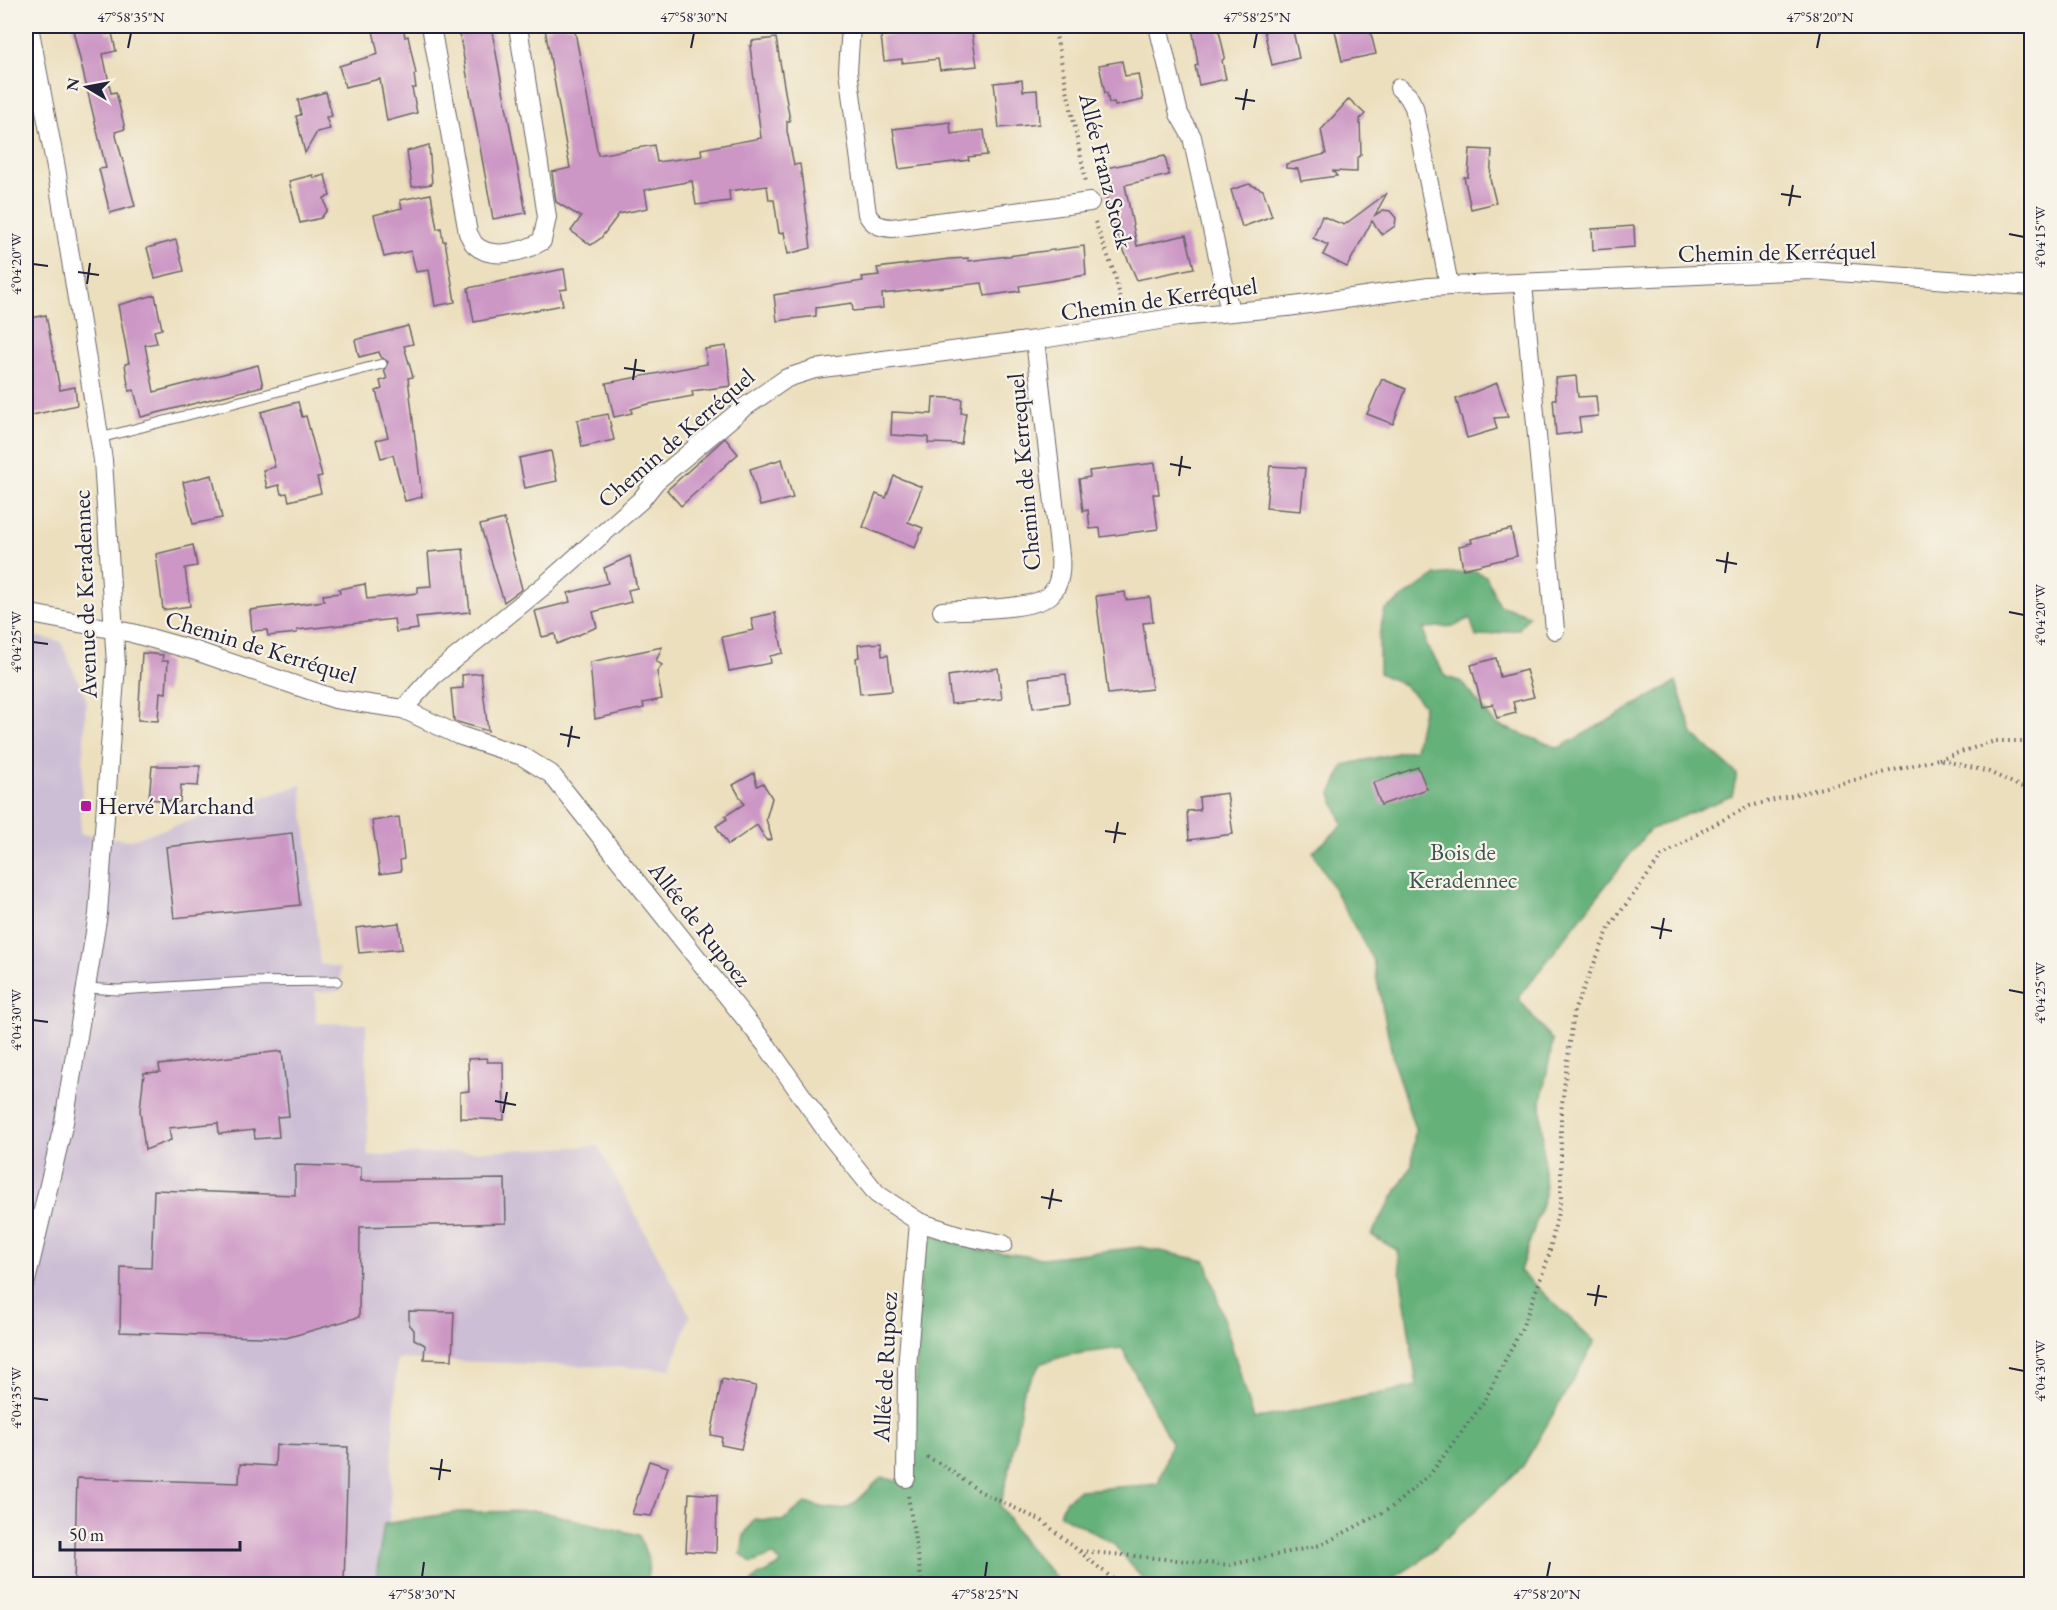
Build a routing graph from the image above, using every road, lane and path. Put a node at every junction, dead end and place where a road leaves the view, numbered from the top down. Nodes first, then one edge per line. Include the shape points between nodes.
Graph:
1 (29, 26) edge
2 (431, 26) edge
3 (518, 26) edge
4 (851, 26) edge
5 (1054, 26) edge
6 (1158, 26) edge
7 (1399, 88) dead end
8 (1090, 202) junction
9 (1523, 284) junction
10 (1449, 285) junction
11 (2031, 286) edge
12 (1230, 312) junction
13 (1125, 324) junction
14 (1035, 340) junction
15 (382, 364) dead end
16 (100, 438) junction
17 (942, 611) dead end
18 (26, 613) edge
19 (115, 630) junction
20 (1555, 630) dead end
21 (403, 709) junction
22 (2031, 741) edge
23 (1938, 759) junction
24 (2031, 792) edge
25 (337, 981) dead end
26 (87, 988) junction
27 (919, 1222) junction
28 (1003, 1244) dead end
29 (26, 1281) edge
30 (905, 1446) junction
31 (906, 1478) joint
32 (1080, 1551) junction
33 (922, 1584) edge
34 (1119, 1584) edge

1 - 16 street, Avenue de Keradennec via 57,168
2 - 3 street via 468,233 476,246 495,253 528,249 543,241 547,217
4 - 8 street via 848,71 867,214 873,224 892,228
5 - 8 path, Allée Franz Stock
6 - 12 street via 1179,114 1192,137
7 - 10 street via 1414,107
8 - 13 path, Allée Franz Stock via 1119,290
9 - 10 street, Chemin de Kerréquel
9 - 11 street, Chemin de Kerréquel via 1827,270
9 - 20 street
10 - 12 street, Chemin de Kerréquel
12 - 13 street, Chemin de Kerréquel
13 - 14 street, Chemin de Kerréquel
14 - 17 street, Chemin de Kerrequel via 1060,555 1057,583 1052,593 1036,603
14 - 21 street, Chemin de Kerréquel via 829,366 801,372 775,384 656,481 641,500 546,584 433,676
15 - 16 lane
16 - 19 street, Avenue de Keradennec
18 - 19 street, Chemin de Kerréquel
19 - 21 street, Chemin de Kerréquel via 177,645 335,699
19 - 26 street, Avenue de Keradennec via 112,737 98,914
21 - 27 street, Allée de Rupoez via 458,735 522,756 552,774 766,1046 858,1173 877,1194
22 - 23 path via 1995,741
23 - 24 path via 1989,772
23 - 32 path via 1750,806 1705,828 1662,856 1610,926 1574,1011 1561,1112 1561,1198 1548,1259 1522,1328 1483,1403 1431,1473 1391,1508 1321,1545 1230,1565
25 - 26 lane
26 - 29 street, Avenue de Keradennec via 64,1122
27 - 28 street, Allée de Rupoez
27 - 30 street, Allée de Rupoez
30 - 31 street, Allée de Rupoez
30 - 32 path via 941,1464 979,1491 1042,1521
31 - 33 path
32 - 34 path

